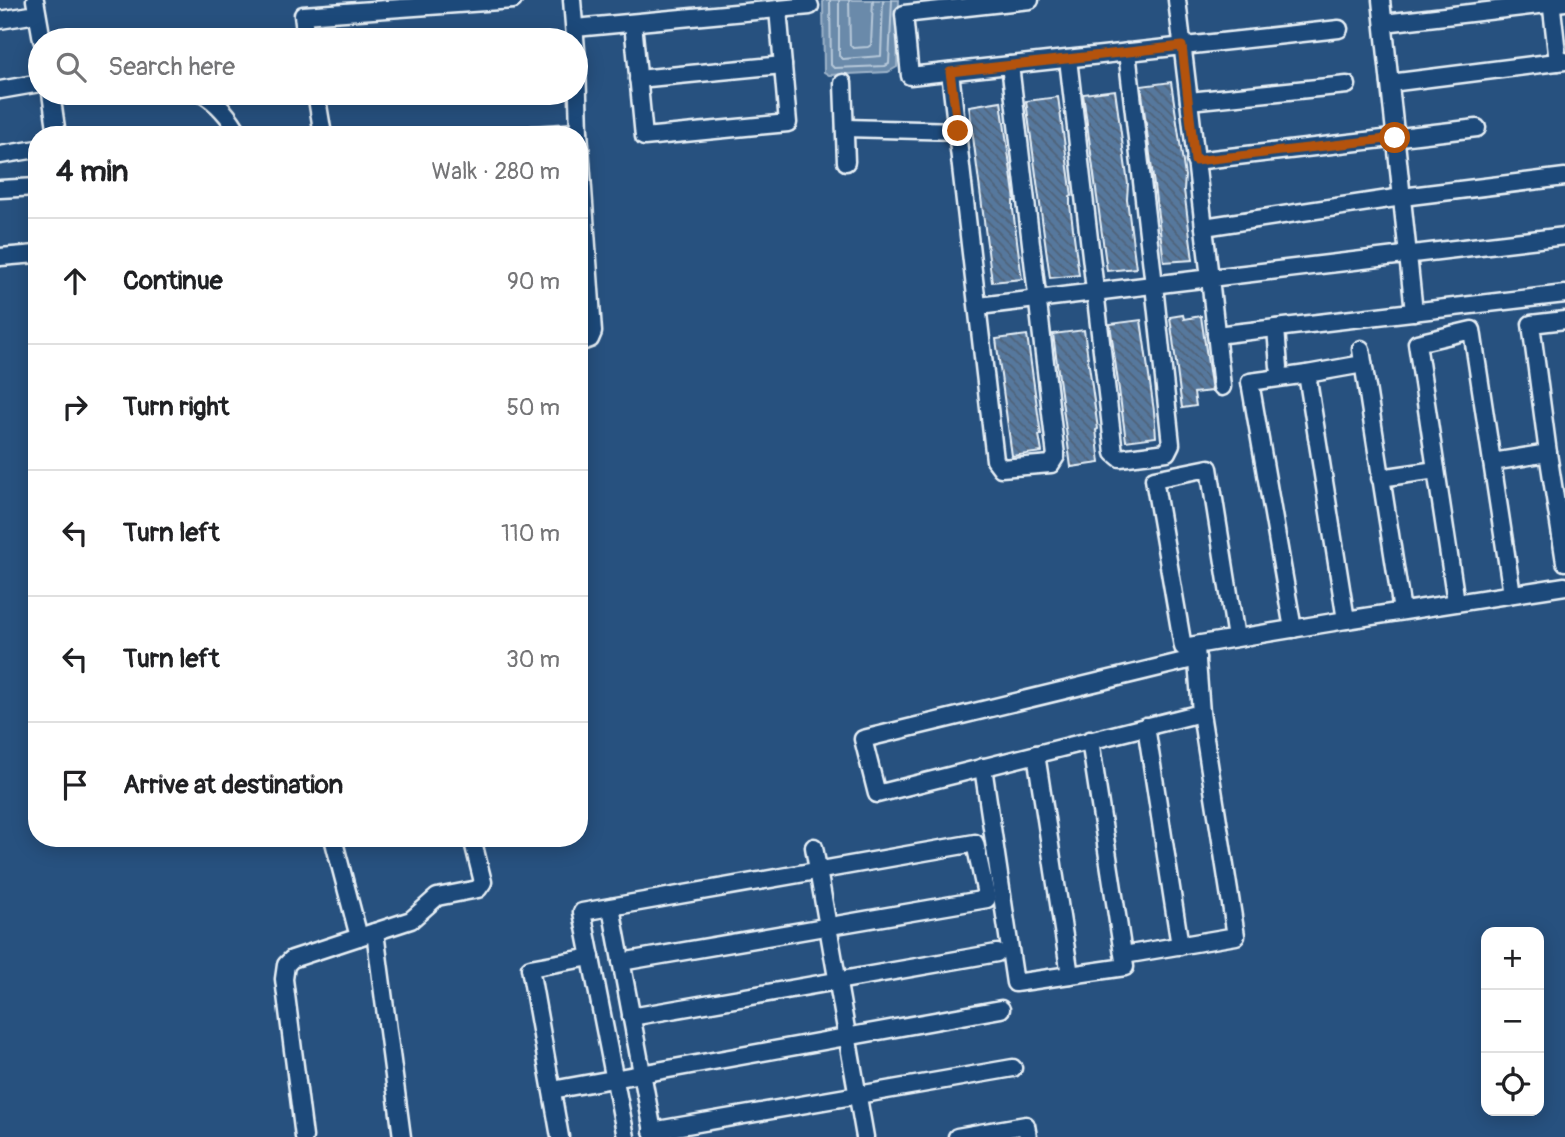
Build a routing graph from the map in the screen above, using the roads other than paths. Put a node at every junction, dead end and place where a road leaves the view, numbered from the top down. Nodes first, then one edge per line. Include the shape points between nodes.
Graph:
1 (513, 0) edge
2 (572, 0) edge
3 (1030, 0) edge
4 (1177, 0) edge
5 (1381, 0) edge
6 (1556, 2) edge
7 (810, 6) dead end
8 (36, 7) edge
9 (302, 7) edge
10 (778, 9) junction
11 (0, 20) edge
12 (633, 23) junction
13 (1384, 23) junction
14 (39, 28) edge
15 (305, 28) edge
16 (575, 28) joint
17 (1339, 29) dead end
18 (1182, 46) junction
19 (1127, 52) junction
20 (1068, 59) junction
21 (1562, 61) edge
22 (783, 65) junction
23 (1010, 65) junction
24 (950, 72) junction
25 (638, 79) junction
26 (843, 83) dead end
27 (1390, 83) junction
28 (28, 85) edge
29 (1347, 85) dead end
30 (0, 90) edge
31 (1189, 101) junction
32 (53, 105) edge
33 (218, 105) edge
34 (318, 105) edge
35 (578, 105) edge
36 (56, 126) edge
37 (235, 126) edge
38 (322, 126) edge
39 (579, 126) edge
40 (845, 128) junction
41 (1477, 128) dead end
42 (958, 131) junction
43 (1395, 138) junction
44 (28, 150) edge
45 (0, 155) edge
46 (1195, 161) junction
47 (846, 162) dead end
48 (1565, 177) edge
49 (28, 187) edge
50 (0, 189) edge
51 (1402, 197) junction
52 (1204, 227) junction
53 (1565, 236) edge
54 (1408, 254) junction
55 (28, 255) edge
56 (0, 257) edge
57 (1210, 278) junction
58 (1154, 285) junction
59 (1095, 292) junction
60 (1565, 295) edge
61 (1037, 299) junction
62 (588, 303) edge
63 (979, 306) junction
64 (1414, 312) junction
65 (1565, 320) edge
66 (1276, 328) junction
67 (1216, 335) junction
68 (588, 340) edge
69 (1279, 367) dead end
70 (1307, 374) junction
71 (1222, 387) dead end
72 (1548, 453) junction
73 (1492, 462) junction
74 (1436, 470) junction
75 (1380, 478) junction
76 (1565, 562) edge
77 (1565, 586) edge
78 (1512, 594) junction
79 (1456, 603) junction
80 (1402, 611) junction
81 (1346, 620) junction
82 (1293, 629) junction
83 (1236, 638) junction
84 (1197, 651) junction
85 (1201, 713) junction
86 (1146, 726) junction
87 (1090, 740) junction
88 (1036, 754) junction
89 (983, 767) junction
90 (814, 846) dead end
91 (335, 847) edge
92 (474, 847) edge
93 (818, 871) junction
94 (611, 907) junction
95 (828, 926) junction
96 (375, 932) junction
97 (359, 937) junction
98 (1180, 946) junction
99 (997, 953) dead end
100 (1124, 955) junction
101 (591, 957) junction
102 (621, 962) junction
103 (1070, 975) junction
104 (837, 981) junction
105 (1001, 1009) dead end
106 (631, 1017) junction
107 (847, 1037) junction
108 (1013, 1068) dead end
109 (642, 1074) junction
110 (615, 1079) junction
111 (552, 1090) junction
112 (858, 1095) junction
113 (653, 1134) edge
114 (304, 1137) edge
115 (402, 1137) edge
116 (560, 1137) edge
117 (626, 1137) edge
118 (865, 1137) edge
119 (957, 1137) edge
120 (1028, 1137) edge

1 - 9 street
2 - 16 street
3 - 24 street via 904,14 911,76
4 - 18 street
5 - 13 street
6 - 13 street
6 - 21 street
7 - 10 street
8 - 11 street
8 - 14 street
9 - 15 street
10 - 12 street
10 - 22 street
12 - 16 street
12 - 25 street
13 - 27 street
17 - 18 street
18 - 19 street
18 - 31 street
19 - 20 street
19 - 58 street
20 - 23 street
20 - 59 street
21 - 27 street
22 - 25 street
22 - 25 street via 788,123 644,137
23 - 24 street
23 - 61 street
24 - 42 street
26 - 40 street
27 - 43 street
28 - 30 street
29 - 31 street
31 - 46 street
32 - 36 street
33 - 37 street
34 - 38 street
35 - 39 street
40 - 42 street
40 - 47 street
41 - 43 street
42 - 63 street
43 - 46 street
43 - 51 street
44 - 45 street
46 - 52 street
48 - 51 street
49 - 50 street
51 - 52 street
51 - 54 street
52 - 57 street
53 - 54 street
54 - 57 street
54 - 64 street
55 - 56 street
57 - 58 street
57 - 67 street
58 - 59 street
58 - 59 street via 1171,444 1167,452 1120,458 1114,453
59 - 61 street
60 - 64 street
61 - 63 street
61 - 63 street via 1056,456 1051,464 1002,468 995,460
62 - 68 street via 593,332
64 - 66 street
65 - 72 street via 1531,324
66 - 67 street
66 - 69 street
67 - 71 street
70 - 75 street via 1362,357
70 - 81 street
70 - 82 street via 1250,382
72 - 73 street
72 - 76 street
73 - 74 street via 1472,330 1416,343
73 - 78 street
74 - 75 street
74 - 79 street
75 - 80 street
77 - 78 street
78 - 79 street
79 - 80 street
80 - 81 street
81 - 82 street
82 - 83 street
83 - 84 street
83 - 84 street via 1209,467 1154,479 1183,647
84 - 85 street
84 - 89 street via 863,739 877,794
85 - 86 street
85 - 98 street via 1236,936
86 - 87 street
86 - 98 street
87 - 88 street
87 - 100 street
88 - 89 street
88 - 103 street
89 - 103 street via 1015,983
90 - 93 street
91 - 97 street
92 - 96 street via 481,887 437,897 411,920
93 - 94 street
93 - 95 street
93 - 95 street via 975,843 987,899
94 - 101 street via 582,912
94 - 102 street
95 - 102 street
95 - 104 street
96 - 97 street
96 - 115 street
97 - 114 street via 292,959 284,972
98 - 100 street
99 - 104 street
100 - 103 street via 1125,967
101 - 110 street
101 - 111 street via 530,968
102 - 106 street
104 - 106 street
104 - 107 street
105 - 107 street
106 - 109 street
107 - 109 street
107 - 112 street
108 - 112 street
109 - 110 street
109 - 113 street
110 - 111 street
110 - 117 street
111 - 116 street
112 - 113 street
112 - 118 street
119 - 120 street via 1026,1125

